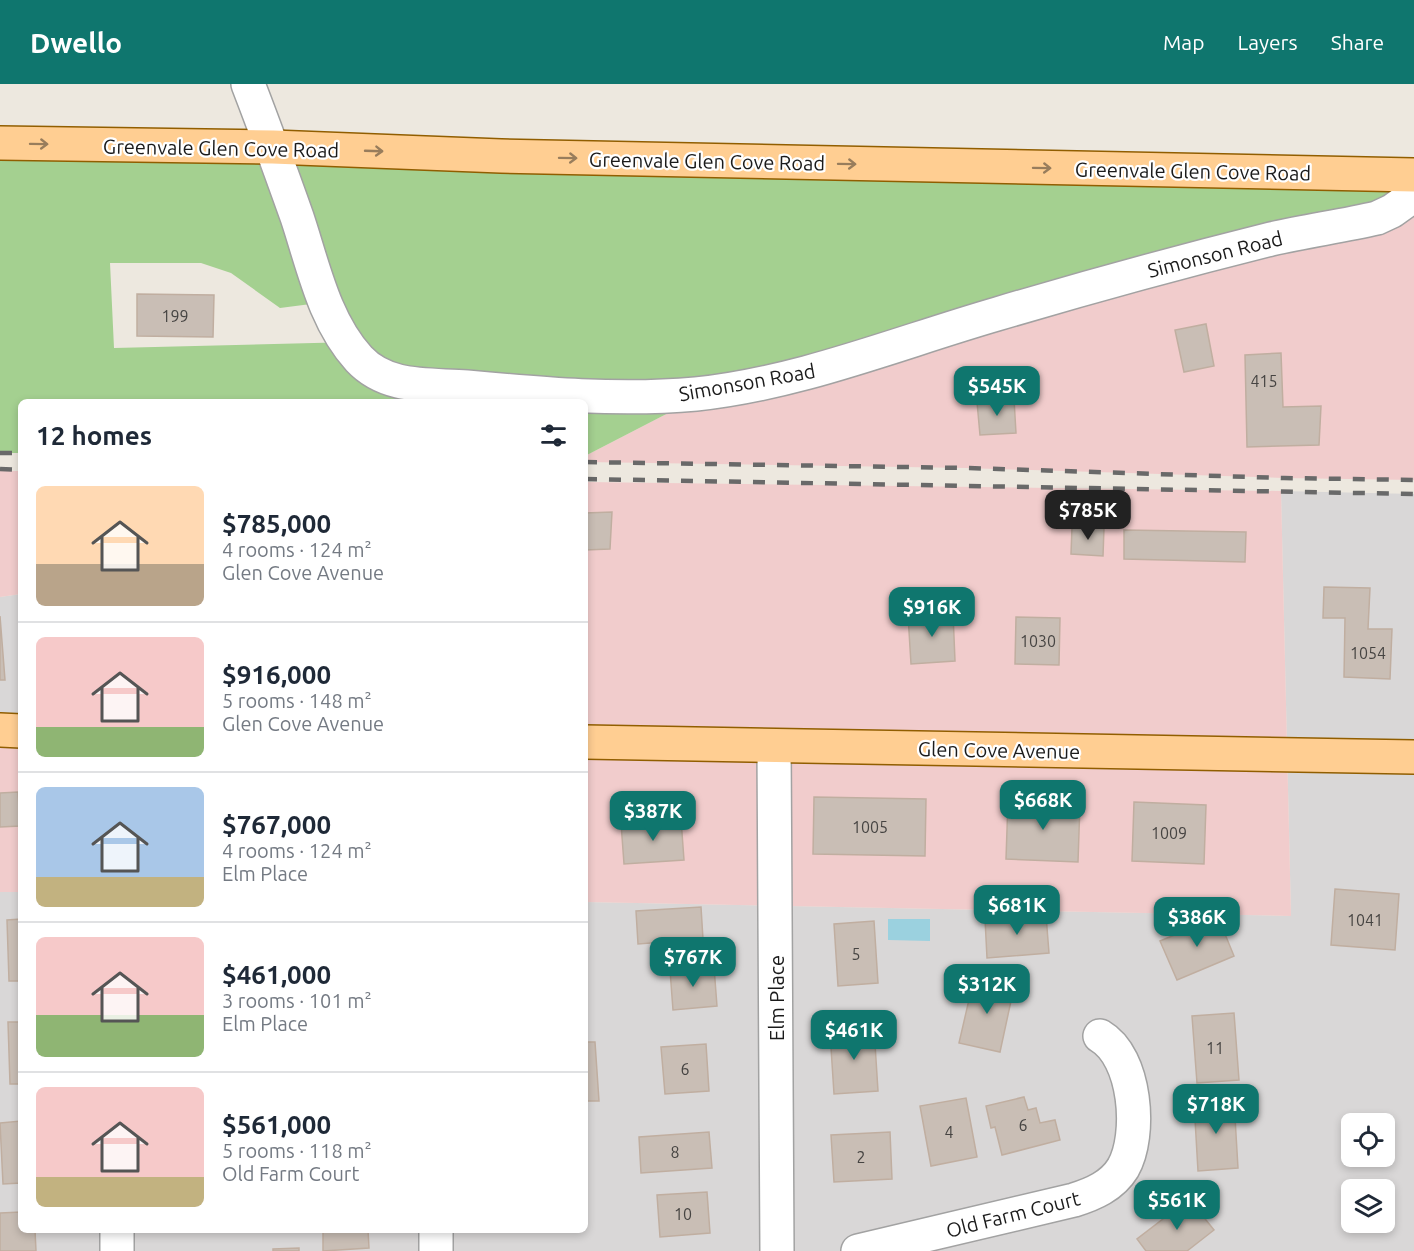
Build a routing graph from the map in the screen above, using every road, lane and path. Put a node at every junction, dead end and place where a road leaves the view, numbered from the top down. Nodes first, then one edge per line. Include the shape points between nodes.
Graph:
1 (248, 84) edge
2 (0, 143) edge
3 (273, 147) junction
4 (1414, 175) edge
5 (1414, 195) edge
6 (0, 730) edge
7 (18, 730) edge
8 (588, 742) edge
9 (774, 746) junction
10 (1414, 757) edge
11 (1100, 1036) dead end
12 (117, 1233) edge
13 (436, 1233) edge
14 (117, 1251) edge
15 (436, 1251) edge
16 (777, 1251) edge
17 (858, 1251) edge

1 - 3 street, Simonson Road
2 -> 3 main road, Greenvale Glen Cove Road
3 -> 4 main road, Greenvale Glen Cove Road via 537,157
3 - 5 street, Simonson Road via 332,321 360,360 384,378 402,383 572,397 700,393 786,378 1115,280 1274,239 1377,218
6 - 7 main road
8 - 9 main road, Glen Cove Avenue
9 - 10 main road, Glen Cove Avenue
9 - 16 street, Elm Place
11 - 17 street, Old Farm Court via 1119,1054 1131,1094 1128,1157 1113,1180 1094,1194 1074,1200
12 - 14 street
13 - 15 street

